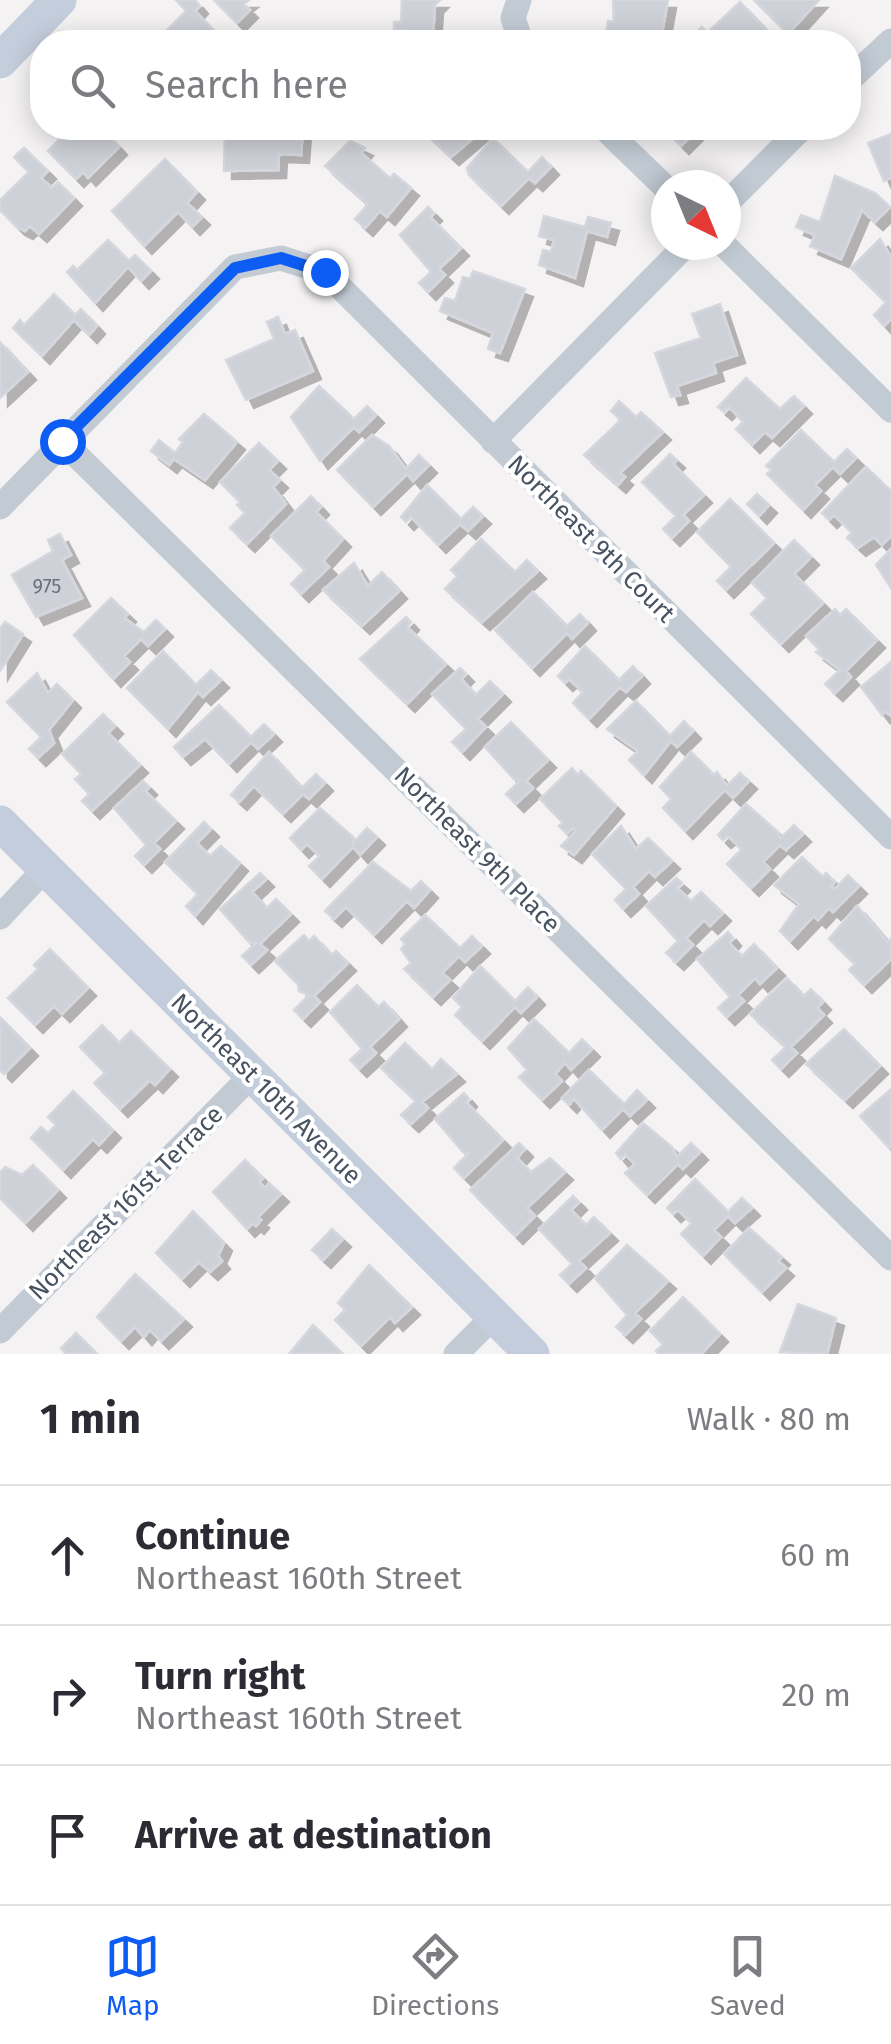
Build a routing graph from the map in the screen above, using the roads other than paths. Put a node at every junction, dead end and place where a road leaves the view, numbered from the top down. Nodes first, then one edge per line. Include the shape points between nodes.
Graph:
1 (59, 0) edge
2 (891, 41) edge
3 (0, 60) edge
4 (861, 69) edge
5 (616, 140) edge
6 (790, 140) edge
7 (651, 173) edge
8 (741, 189) edge
9 (671, 260) edge
10 (739, 260) edge
11 (891, 410) edge
12 (62, 441) junction
13 (493, 442) junction
14 (0, 507) edge
15 (0, 823) edge
16 (891, 837) edge
17 (46, 868) junction
18 (0, 916) edge
19 (252, 1075) junction
20 (891, 1258) edge
21 (493, 1316) junction
22 (0, 1332) edge
23 (456, 1354) edge
24 (532, 1354) edge

1 - 3 street
2 - 4 street
5 - 7 street
6 - 8 street
9 - 13 street
10 - 11 street
12 - 13 street, Northeast 9th Court via 235,268 281,258 325,272
12 - 14 street
12 - 20 street, Northeast 9th Place
13 - 16 street, Northeast 9th Court
15 - 17 street, Northeast 10th Avenue
17 - 18 street
17 - 19 street, Northeast 10th Avenue
19 - 21 street, Northeast 10th Avenue
19 - 22 street, Northeast 161st Terrace
21 - 23 street
21 - 24 street, Northeast 10th Avenue

